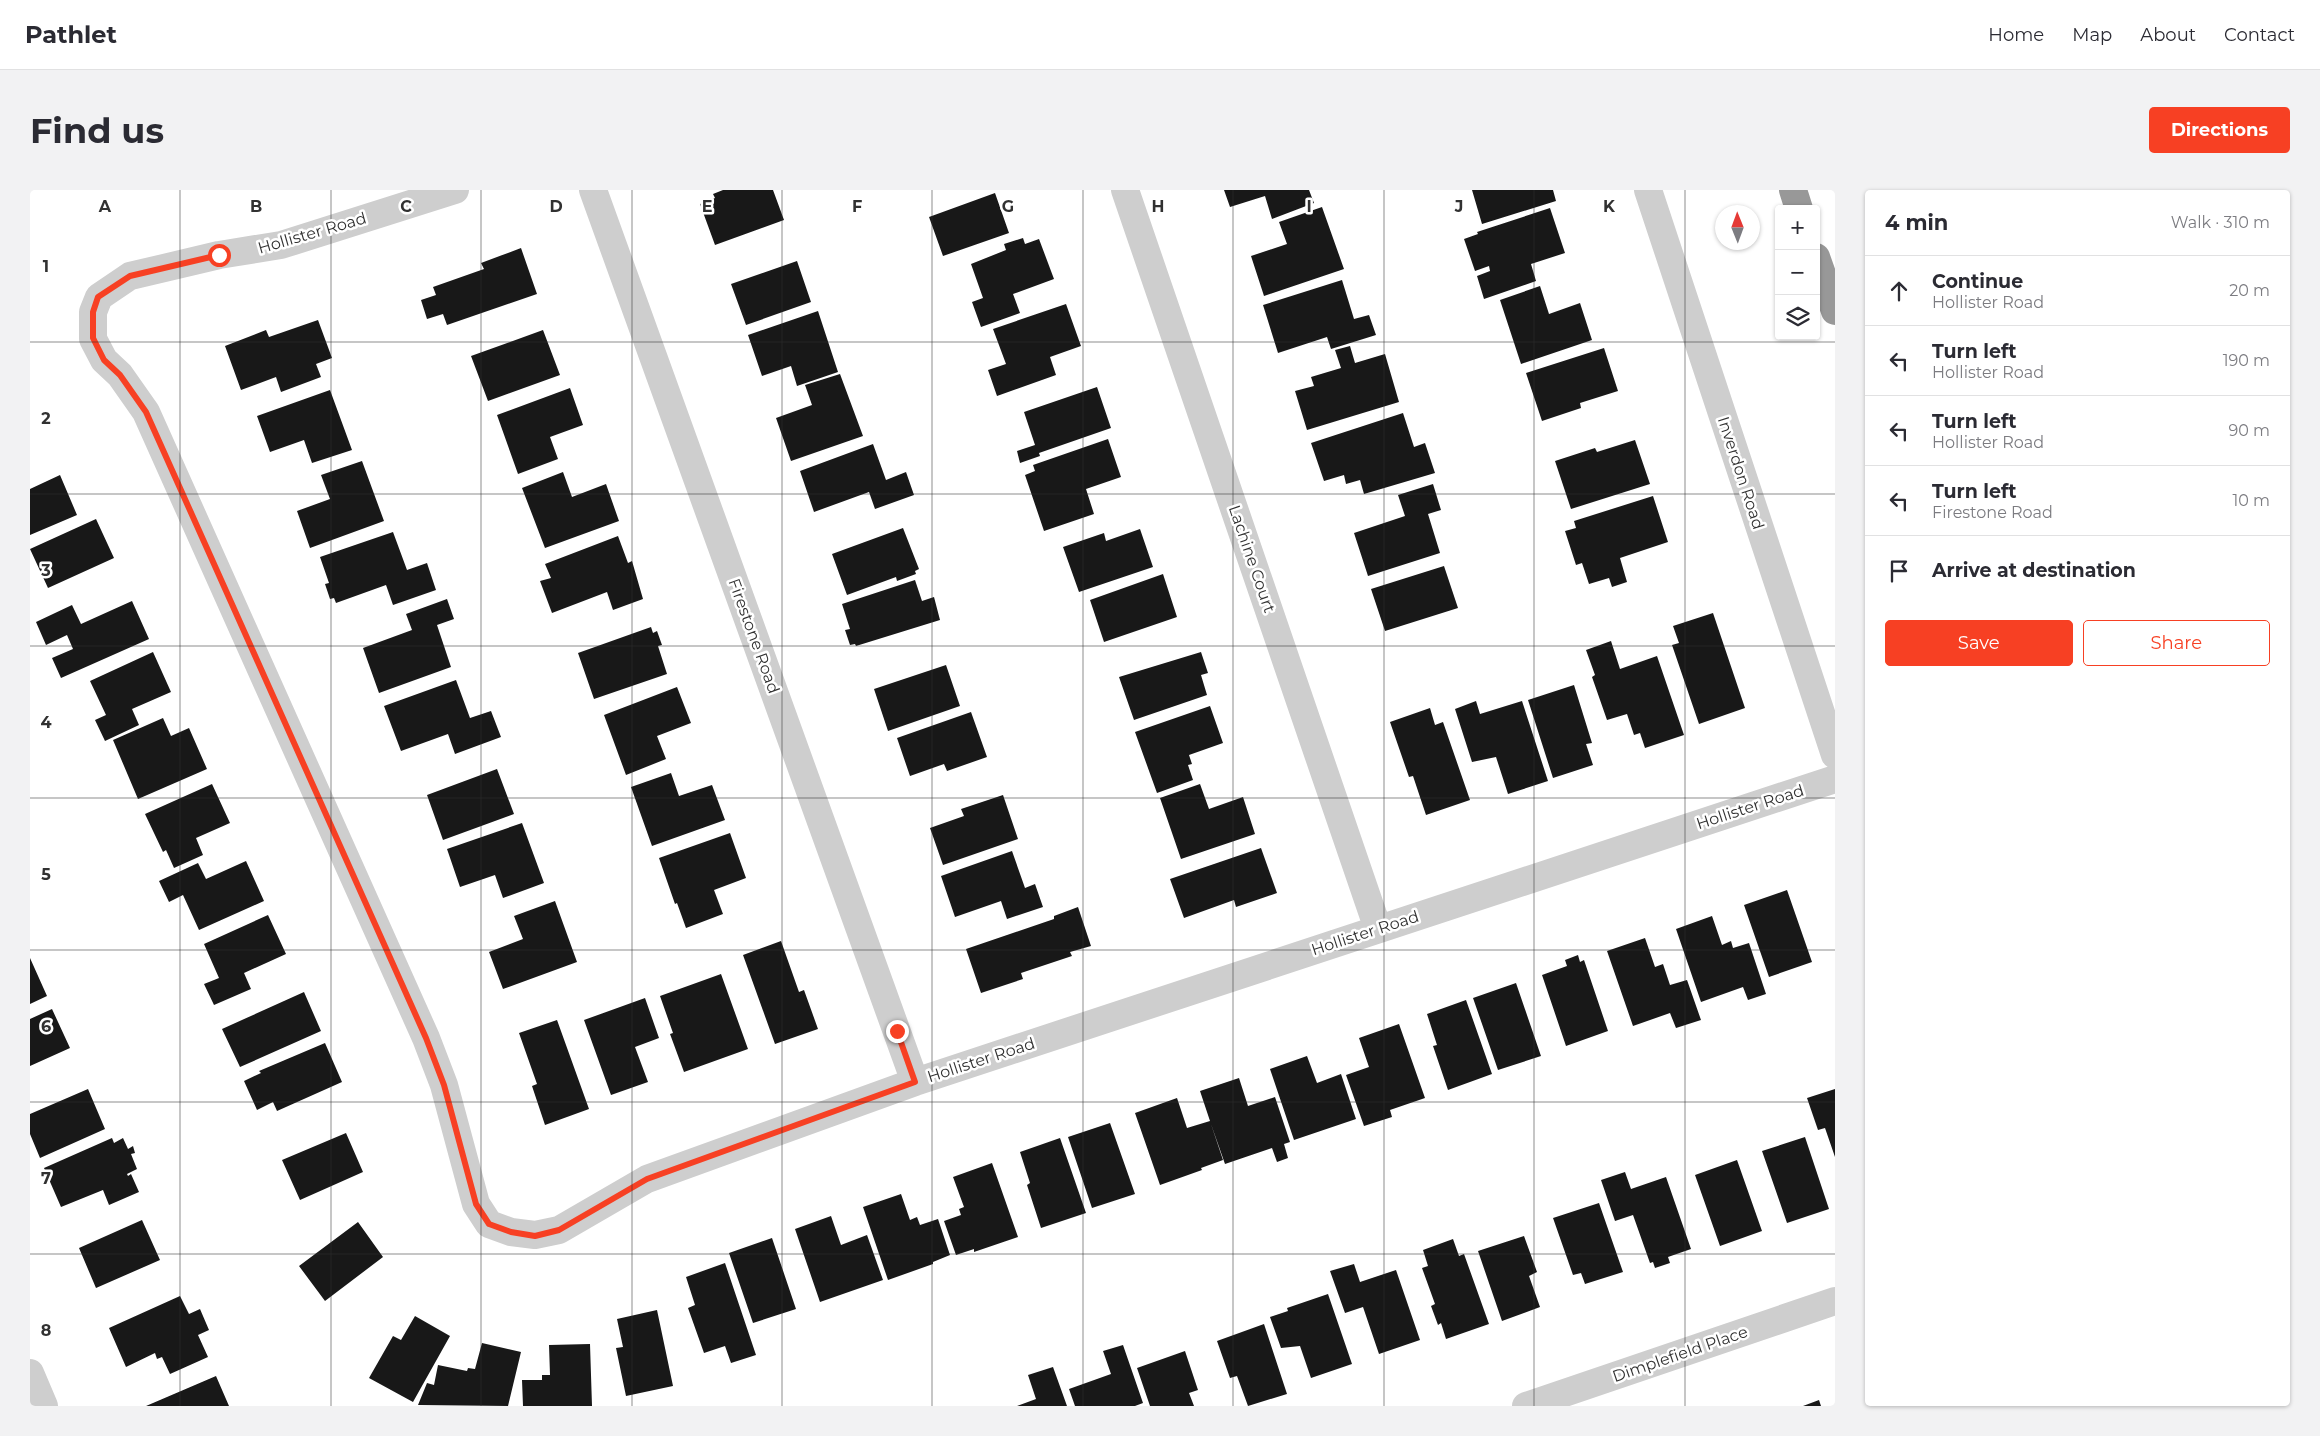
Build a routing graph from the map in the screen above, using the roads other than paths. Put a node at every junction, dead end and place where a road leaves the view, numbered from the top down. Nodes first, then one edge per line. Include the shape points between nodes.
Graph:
1 (455, 190) edge
2 (593, 190) edge
3 (1125, 190) edge
4 (1648, 190) edge
5 (1793, 190) edge
6 (1798, 205) edge
7 (1820, 268) edge
8 (1835, 311) edge
9 (1835, 755) edge
10 (1835, 779) edge
11 (1378, 928) junction
12 (915, 1082) junction
13 (1835, 1301) edge
14 (1526, 1406) edge

1 - 12 street, Hollister Road via 281,245 219,255 130,276 98,297 93,312 93,338 104,360 120,375 146,412 426,1038 444,1085 476,1204 489,1224 511,1232 535,1236 559,1230 647,1179
2 - 12 street, Firestone Road
3 - 11 street, Lachine Court
4 - 9 street, Inverdon Road
5 - 6 highway
7 - 8 highway
10 - 11 street, Hollister Road
11 - 12 street, Hollister Road
13 - 14 street, Dimplefield Place

